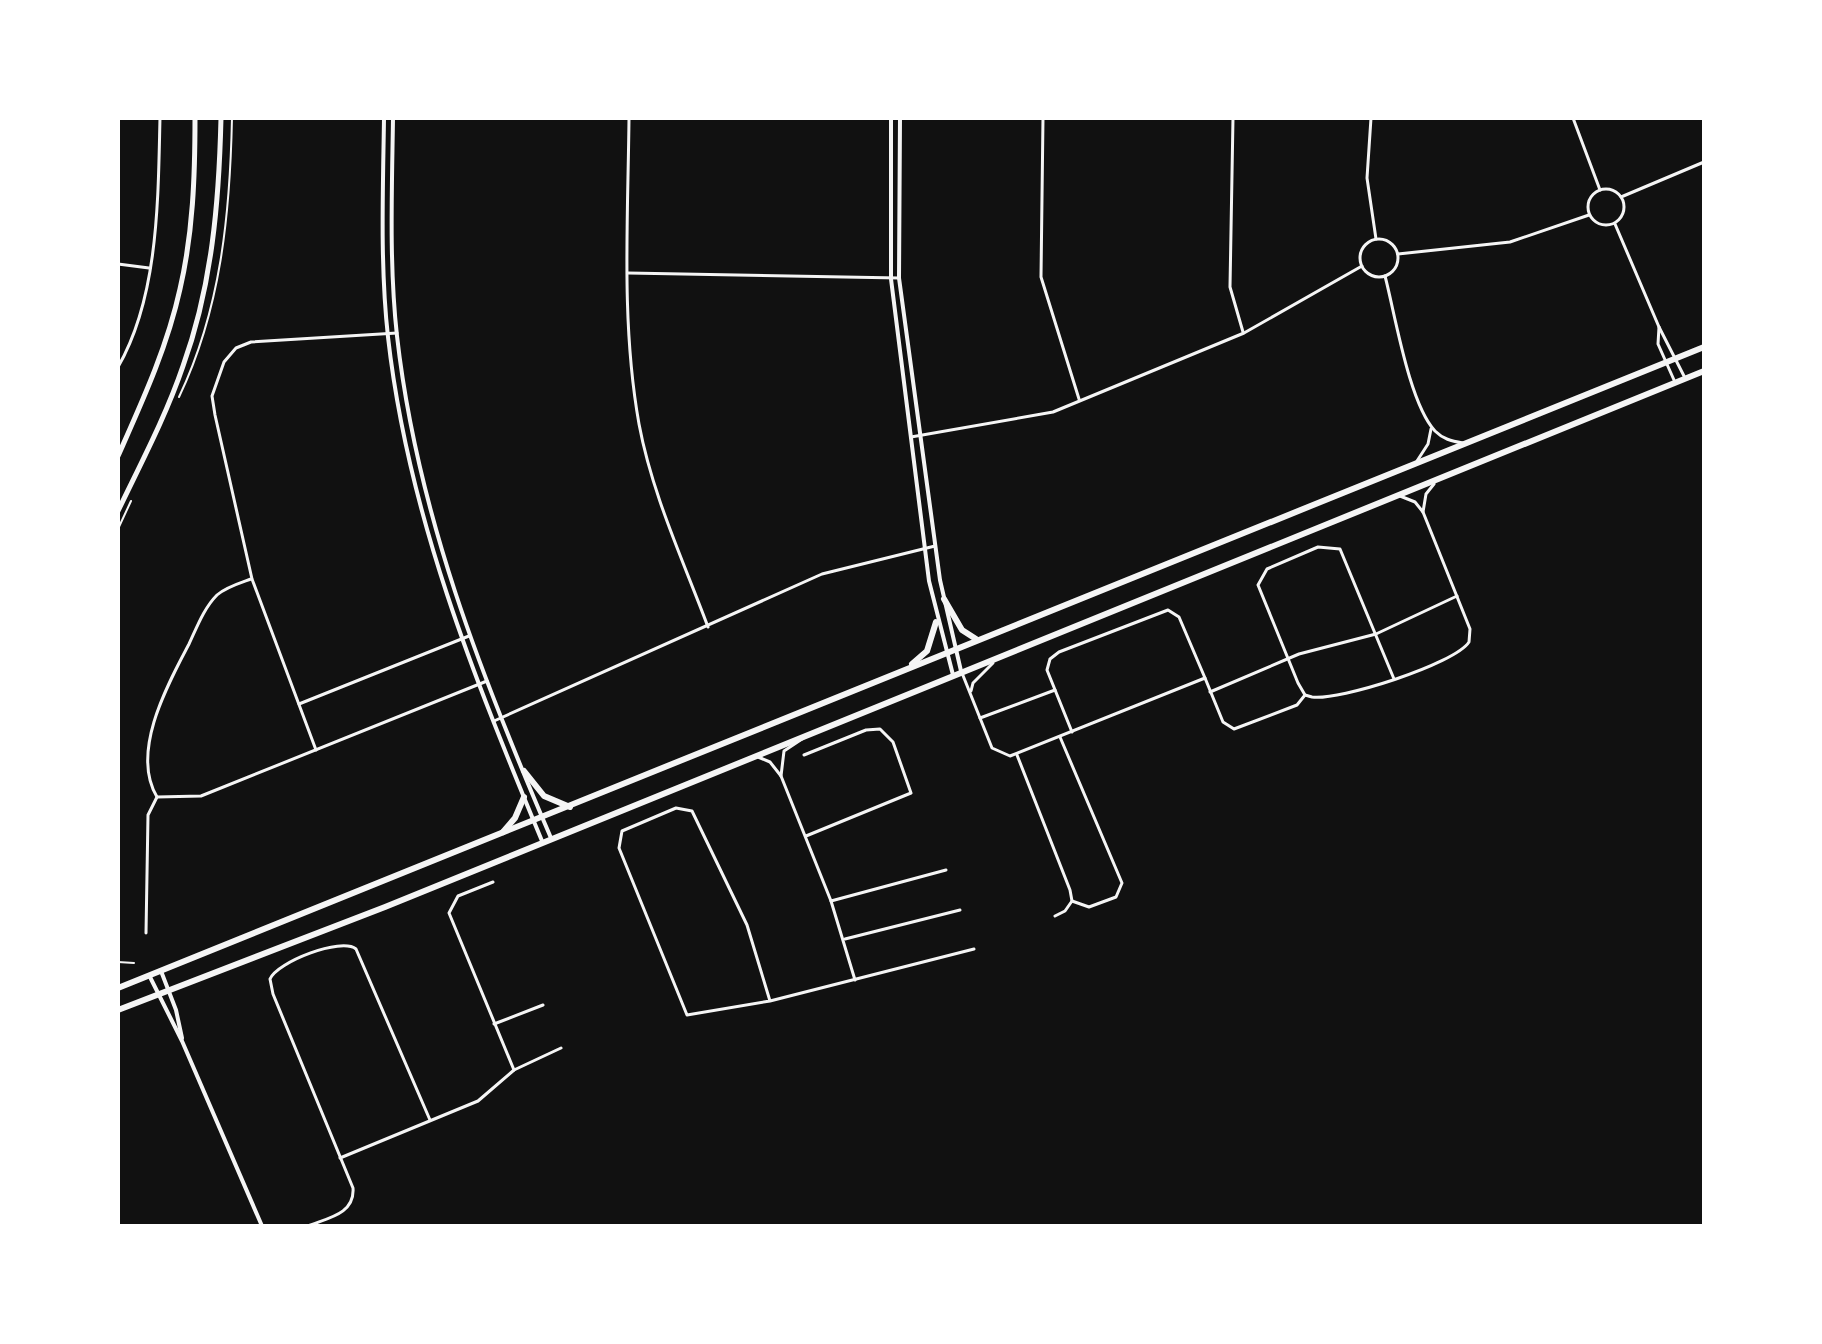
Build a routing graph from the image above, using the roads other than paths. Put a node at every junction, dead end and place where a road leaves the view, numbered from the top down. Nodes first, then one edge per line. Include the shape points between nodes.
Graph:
1 (160, 118) edge
2 (195, 118) edge
3 (221, 118) edge
4 (384, 118) edge
5 (393, 118) edge
6 (629, 118) edge
7 (891, 118) edge
8 (900, 118) edge
9 (1043, 118) edge
10 (1233, 118) edge
11 (1371, 118) edge
12 (1573, 118) edge
13 (1704, 162) edge
14 (1600, 190) junction
15 (1621, 197) junction
16 (1589, 215) junction
17 (1615, 224) junction
18 (1376, 239) junction
19 (1398, 254) junction
20 (118, 264) edge
21 (1362, 266) junction
22 (149, 268) junction
23 (628, 273) junction
24 (1385, 276) junction
25 (899, 278) junction
26 (891, 279) junction
27 (1659, 327) junction
28 (397, 333) junction
29 (1244, 333) junction
30 (387, 334) junction
31 (1704, 347) edge
32 (118, 354) edge
33 (124, 356) junction
34 (1676, 358) junction
35 (1667, 362) junction
36 (118, 367) edge
37 (1704, 371) edge
38 (1685, 378) junction
39 (1675, 382) junction
40 (1079, 399) junction
41 (1432, 428) junction
42 (920, 436) junction
43 (911, 437) junction
44 (1463, 443) junction
45 (118, 456) edge
46 (1417, 461) junction
47 (1439, 479) junction
48 (1397, 495) junction
49 (118, 511) edge
50 (1423, 512) junction
51 (935, 546) junction
52 (925, 548) junction
53 (252, 579) junction
54 (1457, 596) junction
55 (944, 599) junction
56 (936, 622) junction
57 (708, 627) junction
58 (1376, 634) junction
59 (469, 636) junction
60 (977, 639) junction
61 (460, 640) junction
62 (953, 649) junction
63 (944, 652) junction
64 (1005, 653) junction
65 (1289, 660) junction
66 (906, 668) junction
67 (961, 671) junction
68 (953, 675) junction
69 (1205, 678) junction
70 (1394, 679) junction
71 (487, 681) junction
72 (478, 685) junction
73 (1055, 690) junction
74 (1210, 692) junction
75 (970, 695) junction
76 (1305, 695) junction
77 (299, 704) junction
78 (502, 718) junction
79 (980, 718) junction
80 (494, 721) junction
81 (1072, 732) junction
82 (805, 735) junction
83 (1060, 737) junction
84 (316, 750) junction
85 (804, 755) dead end
86 (1017, 755) junction
87 (755, 756) junction
88 (524, 771) junction
89 (781, 776) junction
90 (157, 797) junction
91 (524, 797) junction
92 (570, 807) junction
93 (542, 818) junction
94 (534, 821) junction
95 (501, 835) junction
96 (806, 836) junction
97 (551, 838) junction
98 (542, 841) junction
99 (946, 870) dead end
100 (493, 882) dead end
101 (831, 901) junction
102 (1072, 901) junction
103 (960, 910) dead end
104 (1055, 916) dead end
105 (146, 933) dead end
106 (845, 939) junction
107 (974, 949) dead end
108 (161, 971) junction
109 (149, 975) junction
110 (855, 980) junction
111 (118, 988) edge
112 (170, 992) junction
113 (158, 996) junction
114 (770, 1001) junction
115 (543, 1005) dead end
116 (118, 1010) edge
117 (494, 1024) junction
118 (182, 1041) junction
119 (561, 1048) dead end
120 (514, 1070) junction
121 (430, 1120) junction
122 (340, 1158) junction
123 (262, 1226) edge
124 (308, 1226) edge

1 - 22 street via 157,232
2 - 45 main road via 192,214 180,291 160,357
3 - 49 main road via 214,237 200,309 170,400
4 - 30 street
5 - 28 street
6 - 23 street
7 - 26 street
8 - 25 street
9 - 40 street via 1041,277
10 - 29 street via 1230,287
11 - 18 street via 1367,178
12 - 14 street
13 - 15 street
14 - 15 street
14 - 16 street via 1590,198
15 - 17 street via 1624,209
16 - 17 street via 1603,226
16 - 19 street via 1510,242
17 - 27 street
18 - 19 street via 1390,242
18 - 21 street via 1364,246
19 - 24 street via 1396,267
20 - 22 street
21 - 24 street via 1372,275
21 - 29 street
22 - 33 street
23 - 26 street
23 - 57 street via 628,326 640,426 660,500
24 - 41 street via 1410,376
25 - 26 street
25 - 42 street
26 - 43 street
27 - 34 street
27 - 35 street via 1658,344
28 - 30 street
28 - 59 street via 424,494
29 - 40 street
30 - 53 street via 251,342 236,348 224,362 212,396
30 - 61 street via 415,496
31 - 34 highway
32 - 33 street
33 - 36 street
34 - 35 highway
34 - 38 street
35 - 39 street
35 - 44 highway
37 - 38 highway
38 - 39 highway
39 - 47 highway
40 - 42 street via 1053,412
41 - 44 street via 1446,440
41 - 46 street
42 - 43 street
42 - 51 street
43 - 52 street
44 - 46 highway
46 - 60 highway
47 - 48 highway
47 - 50 street via 1426,494
48 - 50 street
48 - 64 highway
50 - 54 street
51 - 52 street
51 - 55 street
52 - 56 street
52 - 57 street via 822,574
53 - 77 street
53 - 90 street via 214,598 165,691 152,730 149,777
54 - 58 street
54 - 70 street via 1470,629 1467,646
55 - 60 highway via 962,630
55 - 62 street
56 - 63 street
56 - 66 highway via 927,651
57 - 78 street
58 - 65 street
58 - 65 street via 1340,549 1318,547 1267,569 1259,579
58 - 70 street
59 - 61 street
59 - 71 street
60 - 62 highway
61 - 72 street
61 - 77 street
62 - 63 highway
62 - 67 street
63 - 66 highway
63 - 68 street
64 - 67 highway
64 - 75 street via 973,683
65 - 74 street
65 - 76 street
66 - 92 highway
67 - 68 highway
67 - 75 street
68 - 82 highway
69 - 73 street via 1179,617 1168,610 1053,656 1047,670
69 - 74 street
69 - 81 street
70 - 76 street via 1321,698
71 - 72 street
71 - 78 street
72 - 80 street
72 - 84 street
73 - 79 street
73 - 81 street
74 - 76 street via 1223,722 1234,729 1297,705
75 - 79 street
77 - 84 street
78 - 80 street
78 - 88 street
79 - 86 street via 992,748
80 - 91 street
81 - 83 street
82 - 87 highway
82 - 89 street via 784,751
83 - 86 street
83 - 102 street via 1122,883 1119,894 1103,902 1087,907
84 - 90 street via 201,796
85 - 96 street via 880,729 893,742 911,793
86 - 102 street
87 - 89 street via 770,762
87 - 97 highway
88 - 92 highway via 544,796
88 - 93 street
89 - 96 street
90 - 105 street via 148,815
91 - 94 street
91 - 95 highway
92 - 93 highway
93 - 94 highway
93 - 97 street
94 - 95 highway
94 - 98 street
95 - 108 highway
96 - 101 street
97 - 98 highway
98 - 112 highway
99 - 101 street
100 - 117 street via 458,896 449,910
101 - 106 street
102 - 104 street
103 - 106 street
106 - 110 street
107 - 110 street
108 - 109 highway
108 - 112 street
109 - 111 highway
109 - 113 street
110 - 114 street
112 - 113 highway
112 - 118 street
113 - 116 highway
113 - 118 street
114 - 114 street via 756,946 695,815 676,808 625,828 619,844 687,1015
115 - 117 street
117 - 120 street
118 - 123 street
119 - 120 street
120 - 121 street via 478,1101
121 - 122 street
121 - 122 street via 353,946 338,943 276,968 270,979 273,994
122 - 124 street via 353,1188 351,1205

